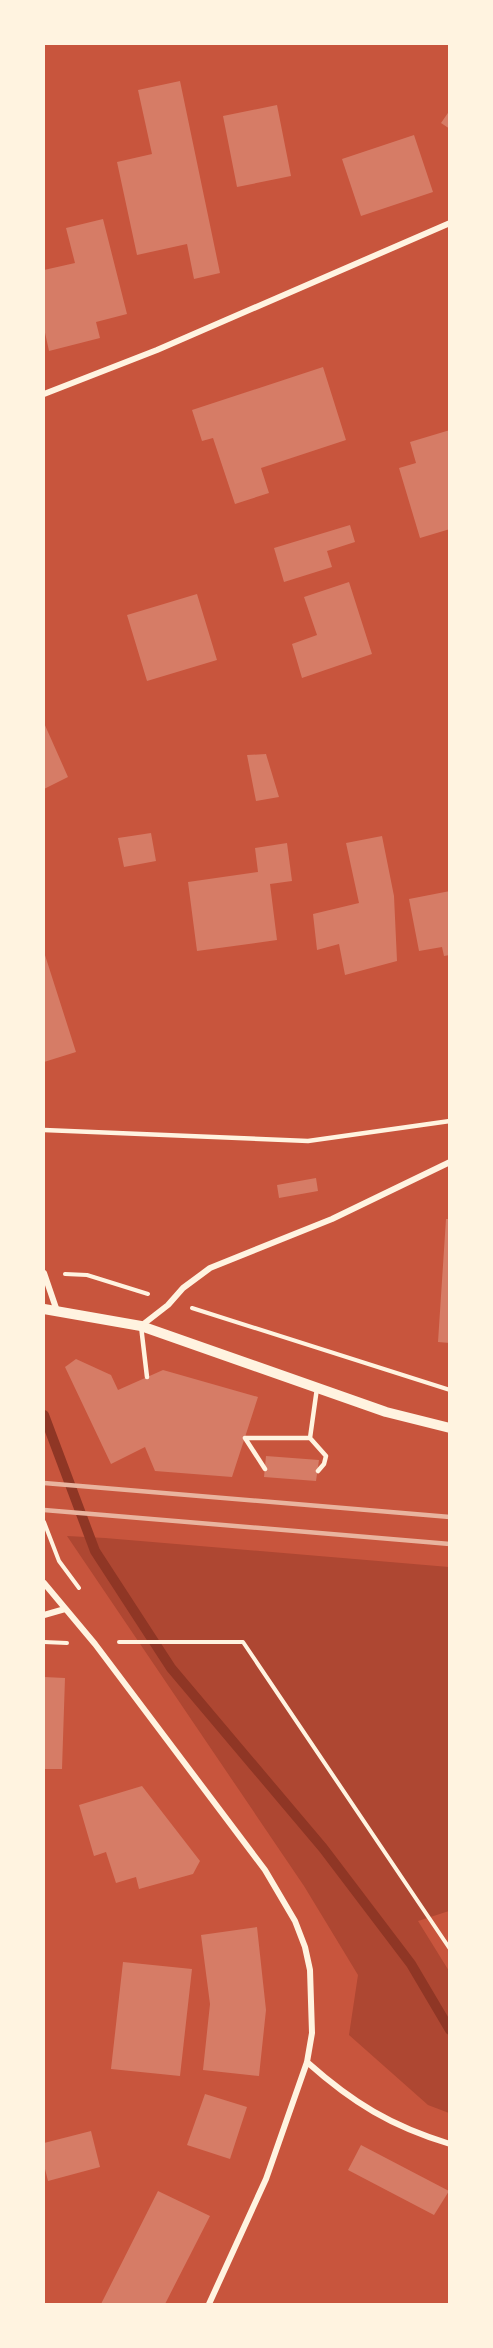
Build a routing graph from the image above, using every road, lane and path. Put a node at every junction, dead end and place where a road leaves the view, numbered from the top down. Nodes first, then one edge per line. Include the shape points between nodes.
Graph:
1 (450, 223) edge
2 (44, 394) edge
3 (450, 1121) edge
4 (44, 1130) edge
5 (450, 1162) edge
6 (44, 1273) edge
7 (172, 1302) junction
8 (44, 1309) edge
9 (57, 1311) junction
10 (141, 1326) junction
11 (147, 1377) dead end
12 (317, 1388) junction
13 (450, 1390) edge
14 (450, 1428) edge
15 (310, 1438) junction
16 (265, 1469) dead end
17 (318, 1471) dead end
18 (44, 1522) edge
19 (59, 1561) dead end
20 (44, 1583) edge
21 (65, 1609) junction
22 (44, 1615) edge
23 (120, 1642) dead end
24 (450, 1949) edge
25 (307, 2062) junction
26 (449, 2144) edge
27 (209, 2304) edge

1 - 2 street via 157,350
3 - 4 lane via 308,1141
5 - 7 street via 332,1219 210,1268 183,1288
6 - 7 path via 87,1275
6 - 9 street
7 - 10 street
7 - 13 path
8 - 9 street
9 - 10 street
10 - 11 lane
10 - 12 street
12 - 14 street via 386,1412
12 - 15 lane
15 - 16 lane via 245,1438
15 - 17 lane via 326,1456
18 - 19 path
20 - 21 street
21 - 22 street
21 - 25 street via 265,1870 295,1921 310,1970 312,2033
23 - 24 path via 243,1642
25 - 26 street via 347,2096 379,2115
25 - 27 street via 266,2179

